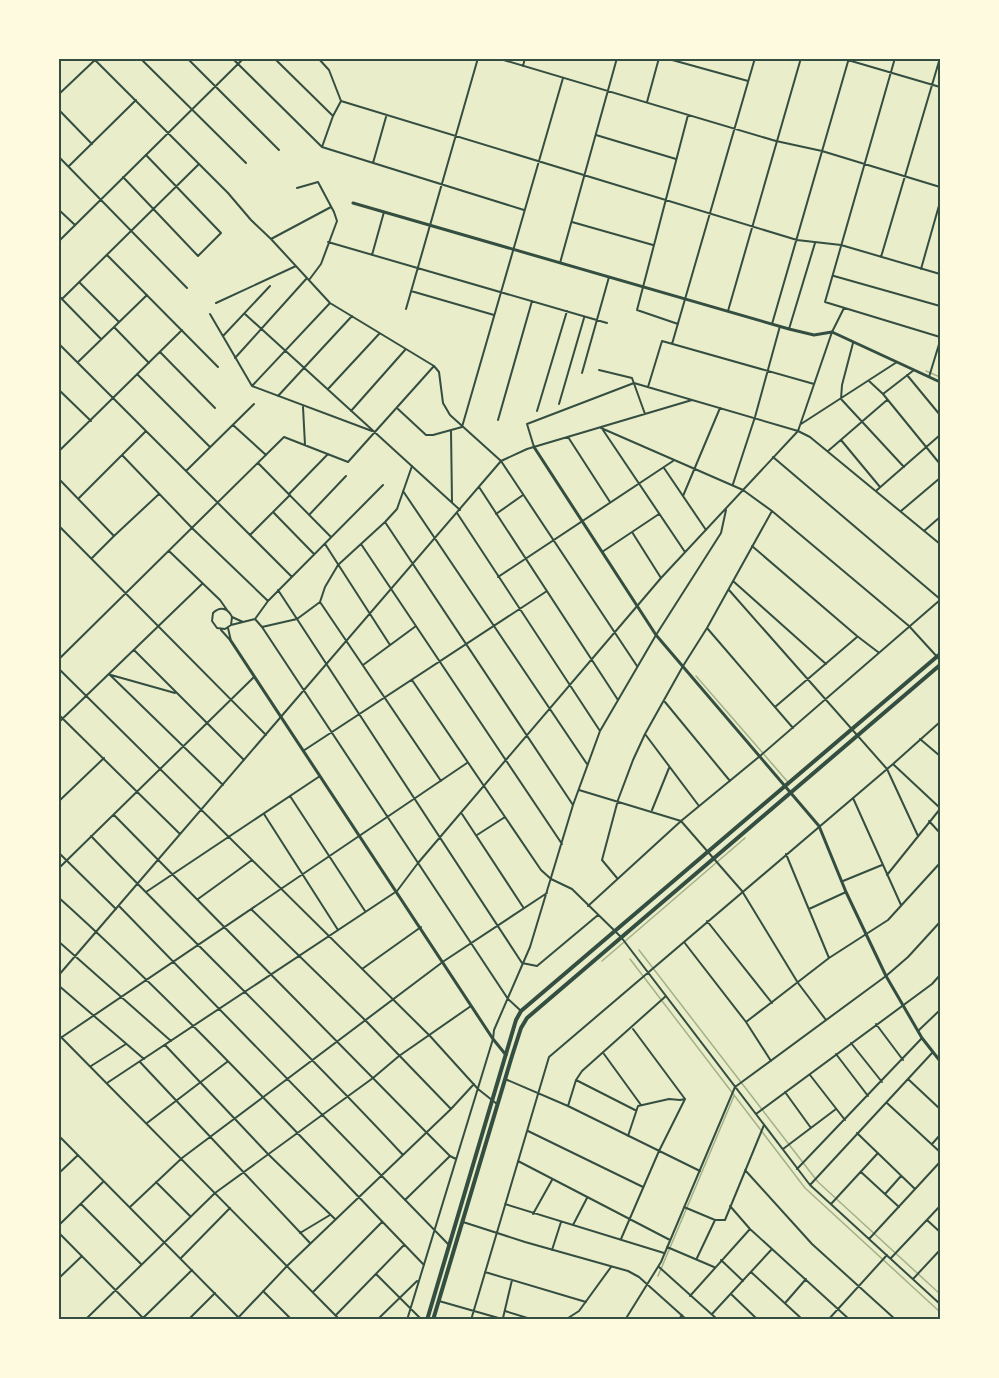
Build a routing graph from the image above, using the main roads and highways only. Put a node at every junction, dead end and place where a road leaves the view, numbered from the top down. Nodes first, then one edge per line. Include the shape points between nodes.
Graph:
1 (940, 657) edge
2 (940, 665) edge
3 (427, 1320) edge
4 (433, 1320) edge

1 - 3 main road via 521,1011
2 - 4 main road via 523,1023

